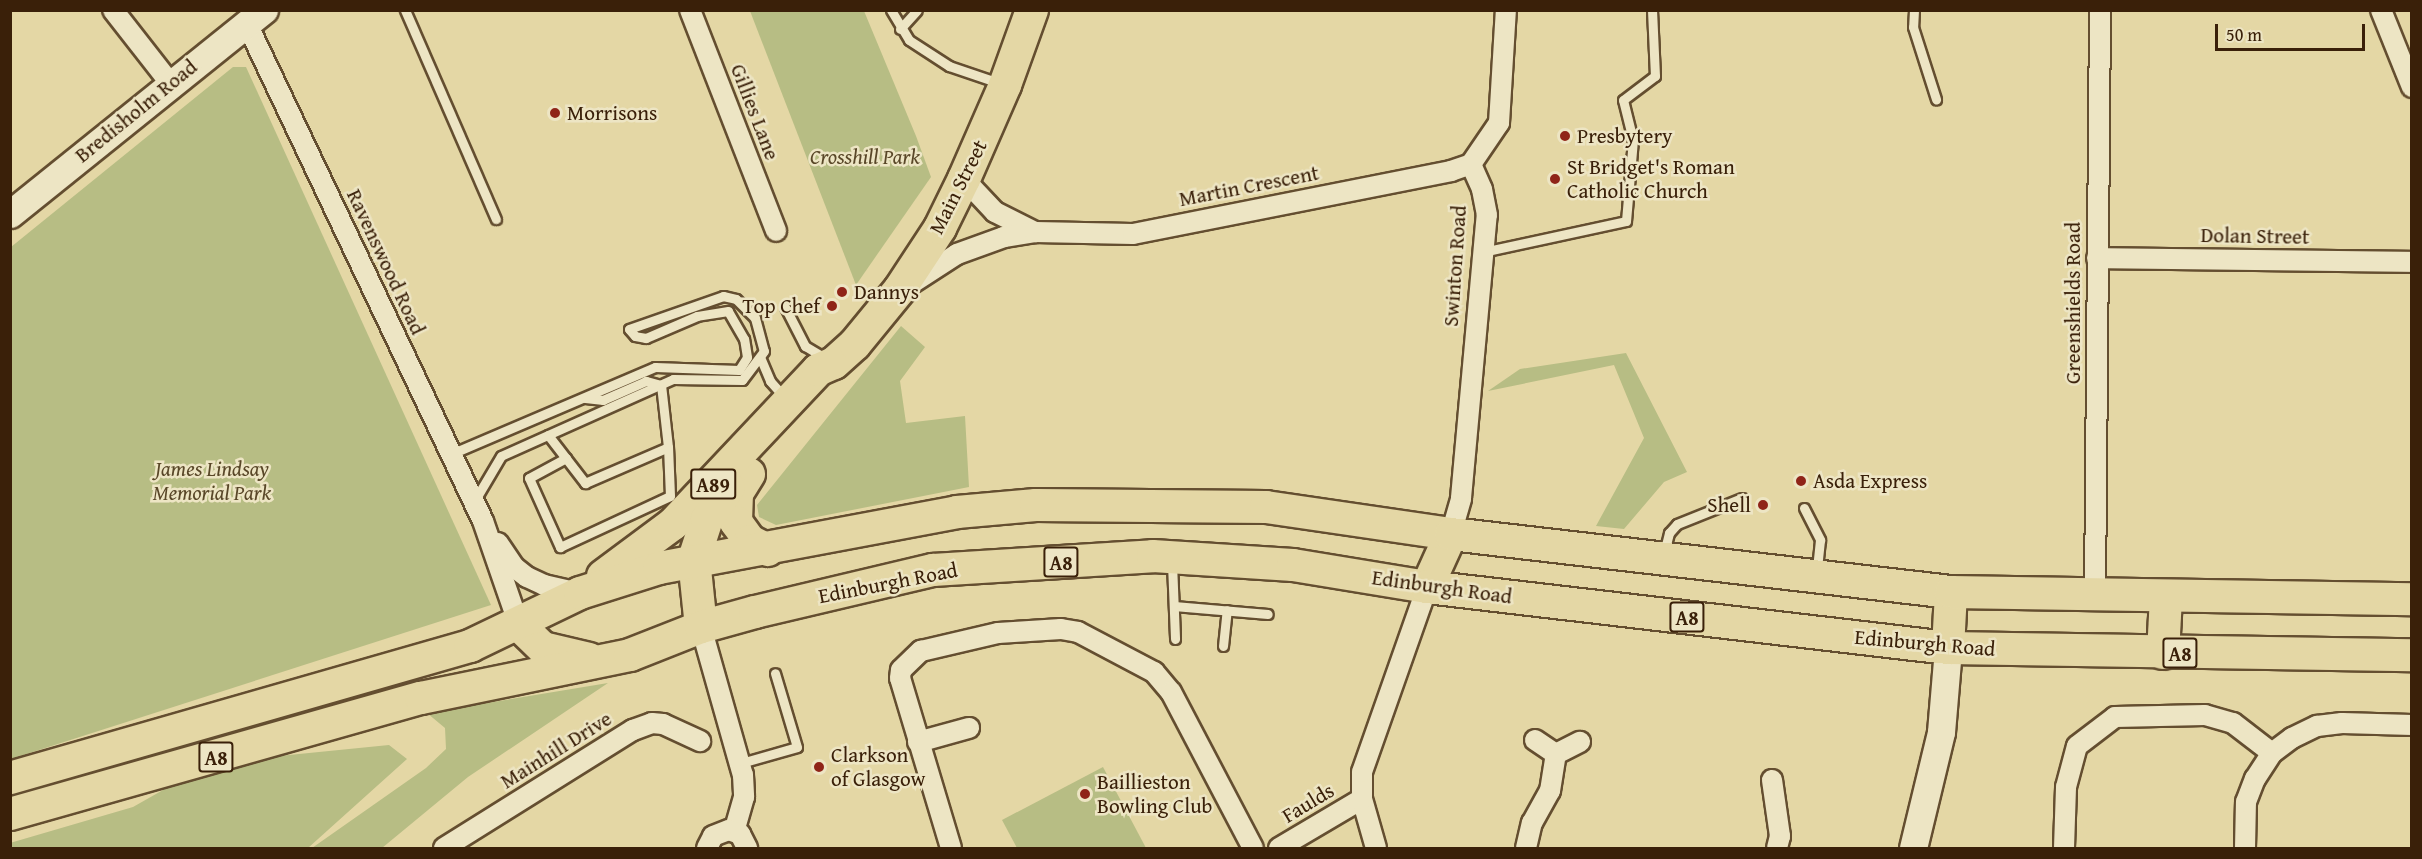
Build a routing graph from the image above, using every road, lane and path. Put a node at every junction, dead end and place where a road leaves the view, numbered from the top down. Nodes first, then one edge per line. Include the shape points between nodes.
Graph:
1 (112, 10) edge
2 (405, 10) edge
3 (690, 10) edge
4 (891, 10) edge
5 (917, 10) edge
6 (1032, 10) edge
7 (1506, 10) edge
8 (1652, 10) edge
9 (1914, 10) edge
10 (2100, 10) edge
11 (2381, 10) edge
12 (255, 17) edge
13 (900, 28) junction
14 (171, 83) junction
15 (1005, 85) junction
16 (2412, 87) edge
17 (1936, 99) dead end
18 (1471, 164) junction
19 (964, 179) junction
20 (10, 214) edge
21 (496, 219) dead end
22 (776, 231) dead end
23 (1035, 232) junction
24 (1483, 252) junction
25 (2097, 258) junction
26 (2412, 262) edge
27 (900, 290) junction
28 (785, 307) dead end
29 (760, 357) junction
30 (834, 363) junction
31 (660, 385) junction
32 (801, 390) junction
33 (583, 398) junction
34 (548, 435) junction
35 (668, 447) junction
36 (451, 454) junction
37 (566, 458) junction
38 (757, 461) junction
39 (1742, 498) dead end
40 (474, 503) junction
41 (1804, 508) dead end
42 (483, 521) junction
43 (1451, 534) junction
44 (768, 550) junction
45 (1171, 557) junction
46 (1663, 558) junction
47 (694, 559) junction
48 (1816, 576) junction
49 (1426, 586) junction
50 (1951, 591) junction
51 (580, 593) junction
52 (2095, 596) junction
53 (2166, 597) junction
54 (2412, 599) edge
55 (1174, 606) junction
56 (1227, 610) junction
57 (699, 613) junction
58 (1268, 614) dead end
59 (519, 625) junction
60 (1175, 639) dead end
61 (1223, 646) dead end
62 (1948, 648) junction
63 (2163, 653) junction
64 (2412, 655) edge
65 (602, 662) junction
66 (775, 673) dead end
67 (2412, 725) edge
68 (969, 728) dead end
69 (1535, 740) dead end
70 (700, 741) dead end
71 (918, 742) junction
72 (1580, 742) dead end
73 (2272, 753) junction
74 (1556, 754) junction
75 (741, 763) junction
76 (10, 778) edge
77 (1772, 780) dead end
78 (1362, 799) junction
79 (10, 814) edge
80 (734, 831) junction
81 (444, 849) edge
82 (707, 849) edge
83 (747, 849) edge
84 (951, 849) edge
85 (1254, 849) edge
86 (1280, 849) edge
87 (1376, 849) edge
88 (1526, 849) edge
89 (1777, 849) edge
90 (1913, 849) edge
91 (2064, 849) edge
92 (2245, 849) edge

1 - 14 street
2 - 21 lane
3 - 22 street, Gillies Lane
4 - 13 lane
5 - 13 lane
6 - 15 main road, Main Street / A89
7 - 18 street via 1499,123
8 - 24 lane via 1655,76 1623,100 1633,140 1626,221
9 - 17 lane via 1913,27
10 - 25 street, Greenshields Road
11 - 16 street
12 - 14 street, Bredisholm Road
12 - 36 street, Ravenswood Road
13 - 15 lane via 909,40 949,66
14 - 20 street, Bredisholm Road
15 - 19 main road, Main Street / A89
18 - 23 street, Martin Crescent via 1133,234
18 - 24 street, Swinton Road via 1482,189 1487,215
19 - 23 street, Martin Crescent via 995,212
19 - 27 main road, Main Street / A89 via 940,228
23 - 27 street, Martin Crescent via 1004,237 957,254
24 - 43 street, Swinton Road via 1461,498
25 - 26 street, Dolan Street
25 - 52 street, Greenshields Road
27 - 30 main road, Main Street / A89
28 - 30 lane via 805,346
29 - 31 lane via 742,380 673,380
29 - 32 lane via 779,391
29 - 33 lane via 764,351 755,318 736,299 723,296 629,329 635,336 646,338 697,316 728,311 744,339 747,357 739,370 655,367
30 - 32 main road, A89 via 818,370
30 - 38 main road, A89 via 832,376 819,397
31 - 33 lane via 646,381 603,400
31 - 34 lane
31 - 35 lane
32 - 51 main road, A89 via 673,524
33 - 36 lane
34 - 37 lane
34 - 40 lane via 501,456
35 - 37 lane via 585,483
35 - 37 lane via 670,496 560,548 529,478
36 - 40 street, Ravenswood Road
38 - 44 main road via 736,493 736,522 750,541
38 - 47 main road, A89 via 714,506
39 - 46 lane via 1677,524 1669,533
40 - 42 street, Ravenswood Road
41 - 48 lane via 1820,540
42 - 51 street, Ravenswood Road via 514,567 527,577
42 - 59 street, Ravenswood Road
43 - 44 main road, A8 via 1266,507 1036,505 957,512
43 - 46 main road, A8
43 - 49 main road
44 - 47 main road, A8
45 - 49 main road, Edinburgh Road / A8 via 1293,565
45 - 55 lane
45 - 57 main road, Edinburgh Road / A8 via 933,570
46 - 48 main road, A8
47 - 51 main road, A8
47 - 57 main road
48 - 50 main road, A8
49 - 62 main road, Edinburgh Road / A8
49 - 78 street via 1375,727 1362,772
50 - 52 main road, A8
50 - 62 main road
51 - 57 main road via 618,593 673,584 688,589
51 - 59 main road, A8
52 - 53 main road, A8
53 - 54 main road, A8
53 - 63 main road
55 - 56 lane
55 - 60 lane
56 - 58 lane
56 - 61 lane
57 - 65 main road, Edinburgh Road / A8 via 630,655
57 - 75 street
59 - 65 main road, A8 via 543,648
59 - 76 main road, A8 via 470,646
62 - 63 main road, Edinburgh Road / A8
62 - 90 street via 1941,732
63 - 64 main road, Edinburgh Road / A8
65 - 79 main road, Edinburgh Road / A8 via 421,698
66 - 75 lane via 797,747
67 - 73 street via 2317,726
68 - 71 street
69 - 74 street
70 - 81 street, Mainhill Drive via 663,724 652,723 633,730
71 - 84 street
71 - 85 street via 900,678 911,657 921,651 998,633 1069,629 1154,672 1171,692
72 - 74 street
73 - 91 street via 2233,723 2205,715 2115,717 2077,746 2066,787
73 - 92 street via 2246,802
74 - 88 street via 1550,791 1532,823
75 - 80 street via 744,797
77 - 89 street via 1780,836
78 - 86 street, Faulds
78 - 87 street
80 - 82 street via 717,832
80 - 83 street via 744,839

